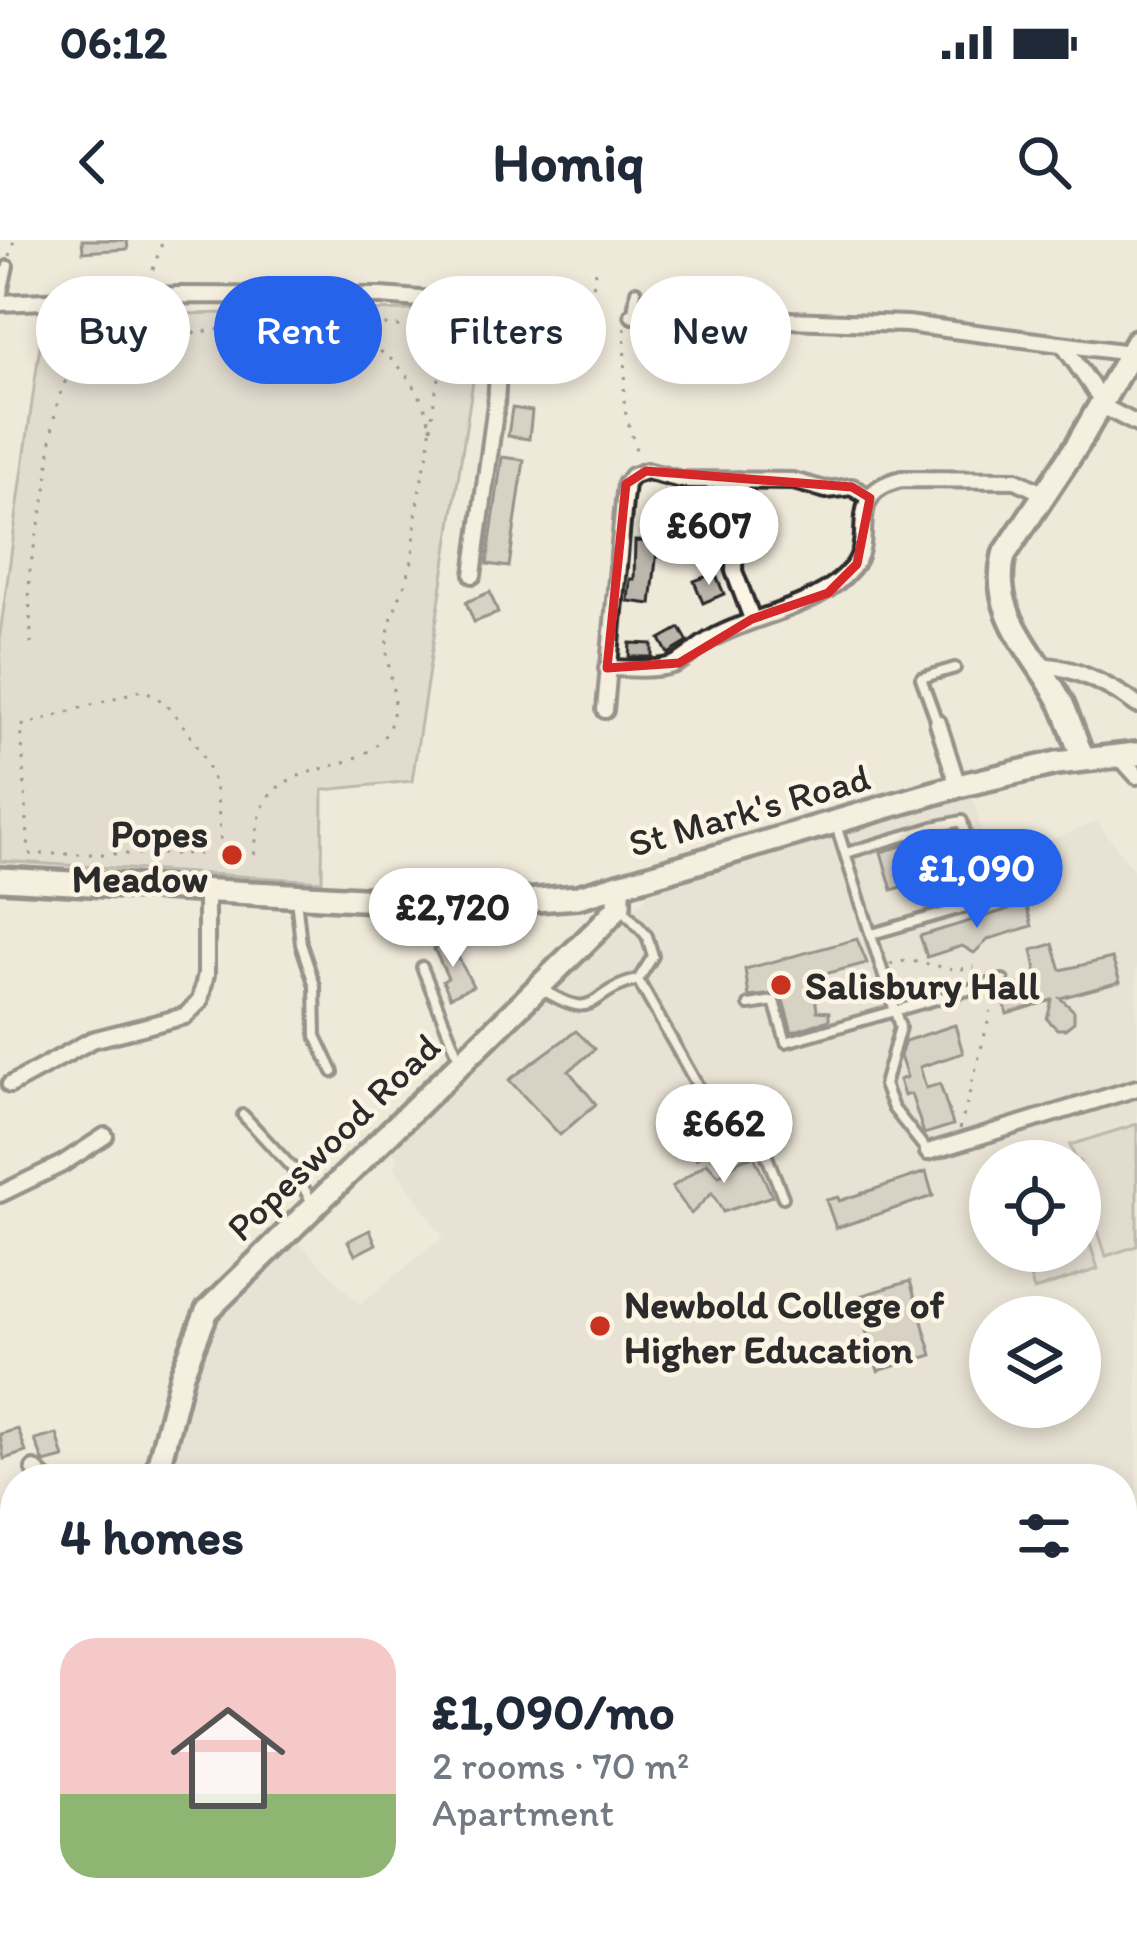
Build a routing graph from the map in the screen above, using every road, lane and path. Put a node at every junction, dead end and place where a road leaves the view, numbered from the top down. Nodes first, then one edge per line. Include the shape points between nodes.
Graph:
1 (14, 240) edge
2 (163, 240) edge
3 (8, 266) joint
4 (595, 271) dead end
5 (151, 276) edge
6 (595, 276) edge
7 (190, 296) edge
8 (406, 298) edge
9 (36, 301) edge
10 (0, 303) edge
11 (630, 312) edge
12 (629, 315) junction
13 (1064, 346) junction
14 (1134, 347) edge
15 (382, 356) edge
16 (66, 384) edge
17 (436, 384) edge
18 (497, 384) edge
19 (1101, 403) junction
20 (1137, 424) edge
21 (430, 433) junction
22 (636, 450) dead end
23 (736, 480) junction
24 (1042, 493) junction
25 (870, 498) junction
26 (473, 575) dead end
27 (752, 619) junction
28 (31, 644) dead end
29 (1037, 667) junction
30 (607, 668) junction
31 (955, 668) dead end
32 (1137, 705) edge
33 (605, 710) dead end
34 (938, 723) joint
35 (1128, 755) edge
36 (1082, 759) junction
37 (1137, 776) edge
38 (958, 786) junction
39 (835, 824) junction
40 (931, 828) junction
41 (846, 853) junction
42 (200, 854) dead end
43 (223, 855) dead end
44 (254, 856) dead end
45 (0, 879) edge
46 (206, 892) junction
47 (619, 896) junction
48 (296, 897) junction
49 (959, 909) junction
50 (872, 934) junction
51 (882, 966) junction
52 (974, 967) dead end
53 (422, 968) dead end
54 (638, 980) junction
55 (1003, 980) dead end
56 (539, 987) junction
57 (749, 1005) dead end
58 (991, 1011) dead end
59 (896, 1012) junction
60 (461, 1064) junction
61 (333, 1072) dead end
62 (10, 1084) dead end
63 (1137, 1088) edge
64 (243, 1115) dead end
65 (105, 1136) dead end
66 (952, 1147) junction
67 (928, 1152) joint
68 (0, 1194) edge
69 (783, 1197) dead end
70 (314, 1205) junction
71 (159, 1464) edge

1 - 3 path
2 - 5 path
3 - 10 lane
4 - 6 path
7 - 8 street
9 - 10 street
11 - 12 lane
12 - 13 street via 907,324
12 - 22 path via 625,407
13 - 14 street
13 - 19 street
14 - 19 street
15 - 21 path via 424,402
16 - 28 path via 30,575
17 - 21 path
18 - 26 street
19 - 20 street
19 - 24 street
21 - 44 path via 410,569 387,641 391,723 356,758 291,778 268,796
23 - 25 street via 852,487
23 - 27 street via 734,571
23 - 30 street via 646,471 626,484
24 - 25 street via 1016,480 902,479
24 - 29 street via 1004,555 1000,587
25 - 27 street via 856,564 828,593
27 - 30 street via 679,663
29 - 32 street via 1098,681
29 - 36 street
30 - 33 street
31 - 34 lane via 921,678
34 - 38 street
35 - 36 street, St Mark's Road
35 - 37 street
36 - 38 street, St Mark's Road
38 - 39 street, St Mark's Road
39 - 41 lane
39 - 47 street, St Mark's Road
40 - 41 lane
40 - 49 lane via 948,844
40 - 49 lane via 962,821 983,902
41 - 50 lane
42 - 43 path via 29,854 21,726 153,692 182,723 215,788
45 - 46 street, St Mark's Road
46 - 48 street, St Mark's Road
46 - 62 street via 200,1001 184,1016 92,1040
47 - 48 street, St Mark's Road via 510,904
47 - 54 lane via 653,956
47 - 56 street, Popeswood Road
48 - 61 lane via 315,986 316,1036
49 - 50 lane
50 - 51 lane
51 - 52 path via 919,958
51 - 59 lane
53 - 60 lane
54 - 56 lane via 582,1007
54 - 69 lane via 700,1090 743,1121 766,1154
55 - 59 lane
56 - 60 street, Popeswood Road
57 - 59 lane via 774,1001 786,1042
58 - 66 path
59 - 67 lane via 900,1027 884,1085
60 - 70 street, Popeswood Road
63 - 66 street
64 - 70 lane
65 - 68 street
66 - 67 street
70 - 71 street, Popeswood Road via 200,1322

